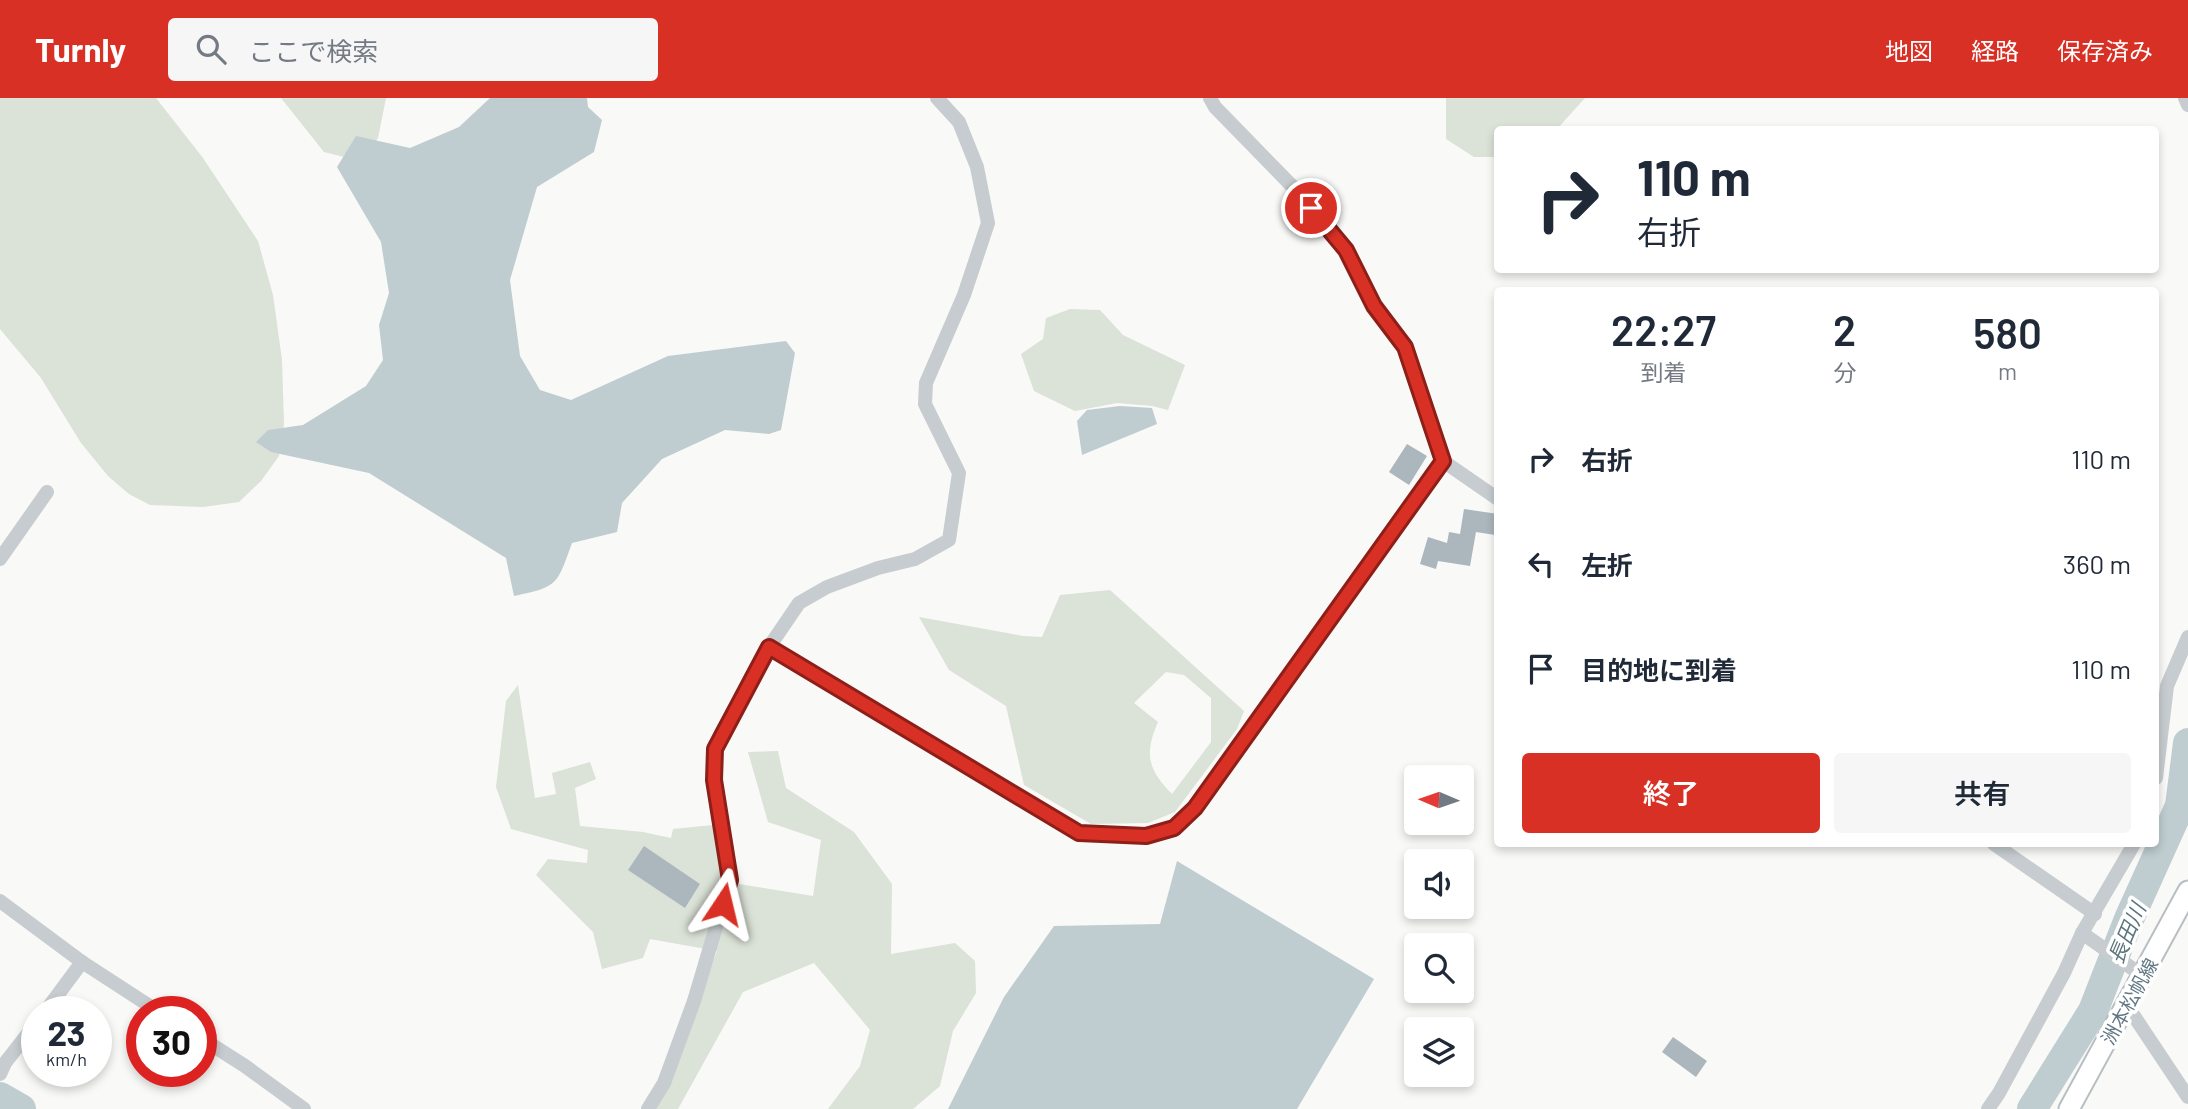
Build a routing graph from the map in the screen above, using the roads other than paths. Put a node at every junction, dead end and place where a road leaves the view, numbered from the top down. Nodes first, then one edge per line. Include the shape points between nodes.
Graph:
1 (937, 98) edge
2 (1210, 98) edge
3 (2185, 98) edge
4 (2188, 105) edge
5 (1443, 461) junction
6 (47, 492) dead end
7 (1494, 496) edge
8 (0, 559) edge
9 (2188, 637) edge
10 (769, 647) junction
11 (2159, 753) edge
12 (1998, 847) edge
13 (2132, 847) edge
14 (2188, 891) edge
15 (0, 901) edge
16 (2095, 914) junction
17 (2082, 933) junction
18 (82, 962) junction
19 (2143, 976) junction
20 (57, 996) edge
21 (134, 996) edge
22 (2124, 1011) junction
23 (21, 1042) edge
24 (217, 1048) edge
25 (2, 1072) edge
26 (2188, 1097) edge
27 (304, 1109) edge
28 (648, 1109) edge
29 (1988, 1109) edge
30 (2069, 1109) edge

1 - 10 street via 959,122 977,167 988,223 964,295 926,383 925,404 959,473 948,540 915,559 827,587 799,603
2 - 5 street via 1346,250 1374,306 1405,347
3 - 4 street
5 - 7 street
5 - 10 street via 1195,808 1174,828 1146,836 1079,833
6 - 8 street
9 - 11 street via 2167,686
10 - 28 street via 715,749 714,780 730,880 694,1001 664,1083
12 - 16 street
13 - 16 street
14 - 19 main road, 洲本松帆線
15 - 18 street
16 - 17 street
17 - 19 street
17 - 29 street
18 - 20 street
18 - 21 street
19 - 22 main road, 洲本松帆線
22 - 26 street via 2134,1016
22 - 30 main road, 洲本松帆線
23 - 25 street
24 - 27 street

